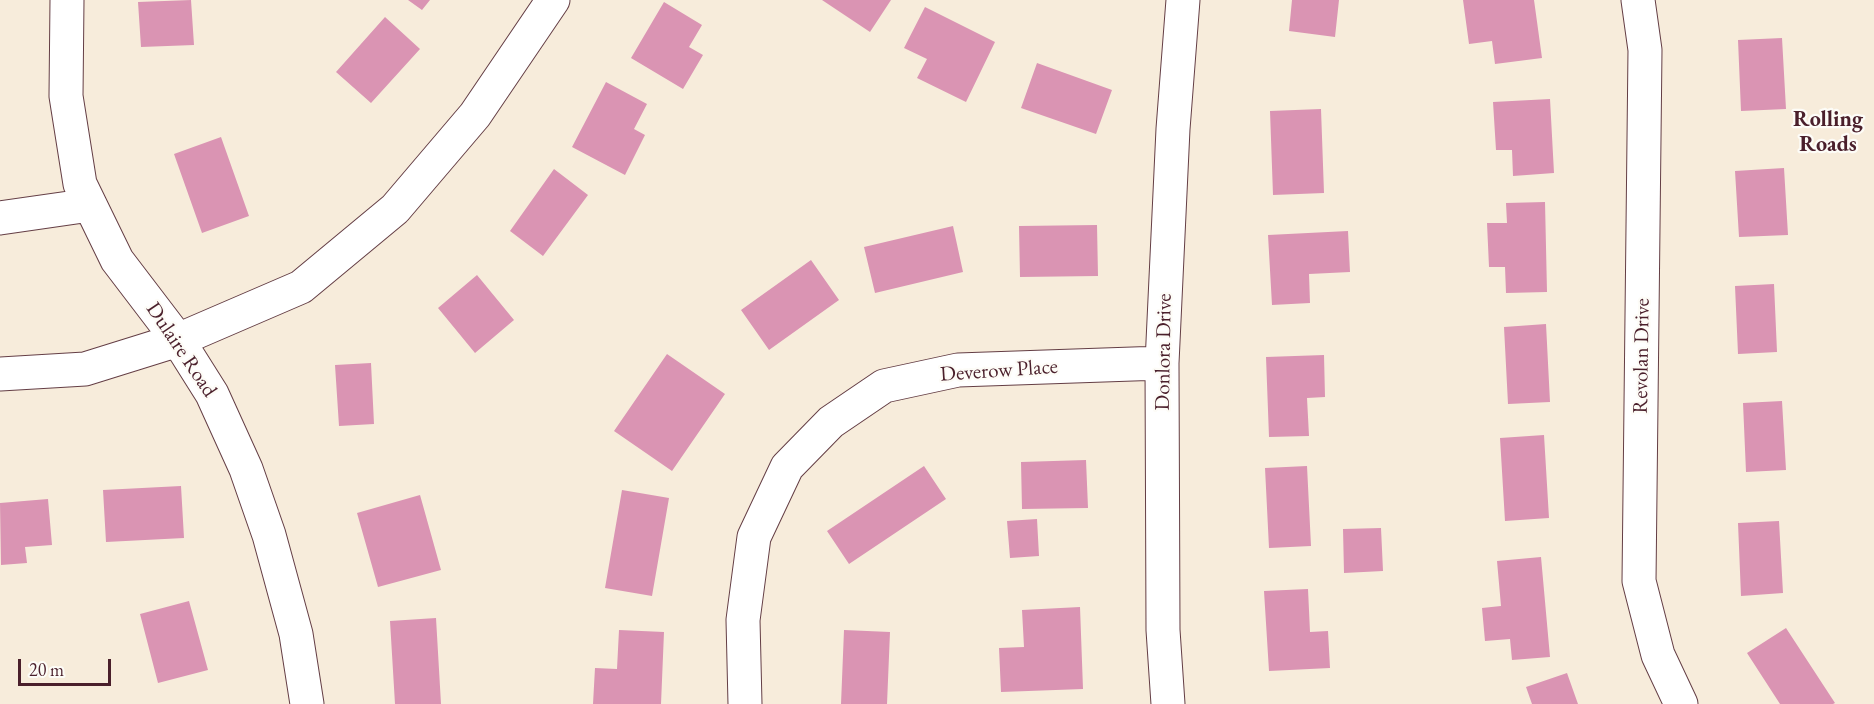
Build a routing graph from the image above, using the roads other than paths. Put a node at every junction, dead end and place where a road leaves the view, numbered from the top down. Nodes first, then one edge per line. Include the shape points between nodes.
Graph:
1 (67, 0) edge
2 (553, 0) edge
3 (1638, 0) edge
4 (1175, 2) edge
5 (90, 205) junction
6 (0, 218) edge
7 (178, 340) junction
8 (1162, 363) junction
9 (0, 375) edge
10 (308, 704) edge
11 (745, 704) edge
12 (1168, 704) edge
13 (1681, 704) edge

1 - 5 street, Dulaire Road via 66,96 80,184
2 - 7 street via 475,115 395,209 301,287
3 - 13 street, Revolan Drive via 1645,50 1639,581 1658,655
4 - 8 street, Donlora Drive
5 - 6 street
5 - 7 street, Dulaire Road via 117,260
7 - 9 street via 85,369
7 - 10 street, Dulaire Road via 212,394 258,502 296,634
8 - 11 street, Deverow Place via 958,370 884,386 831,422 787,467 754,537 743,620
8 - 12 street, Donlora Drive via 1163,630

